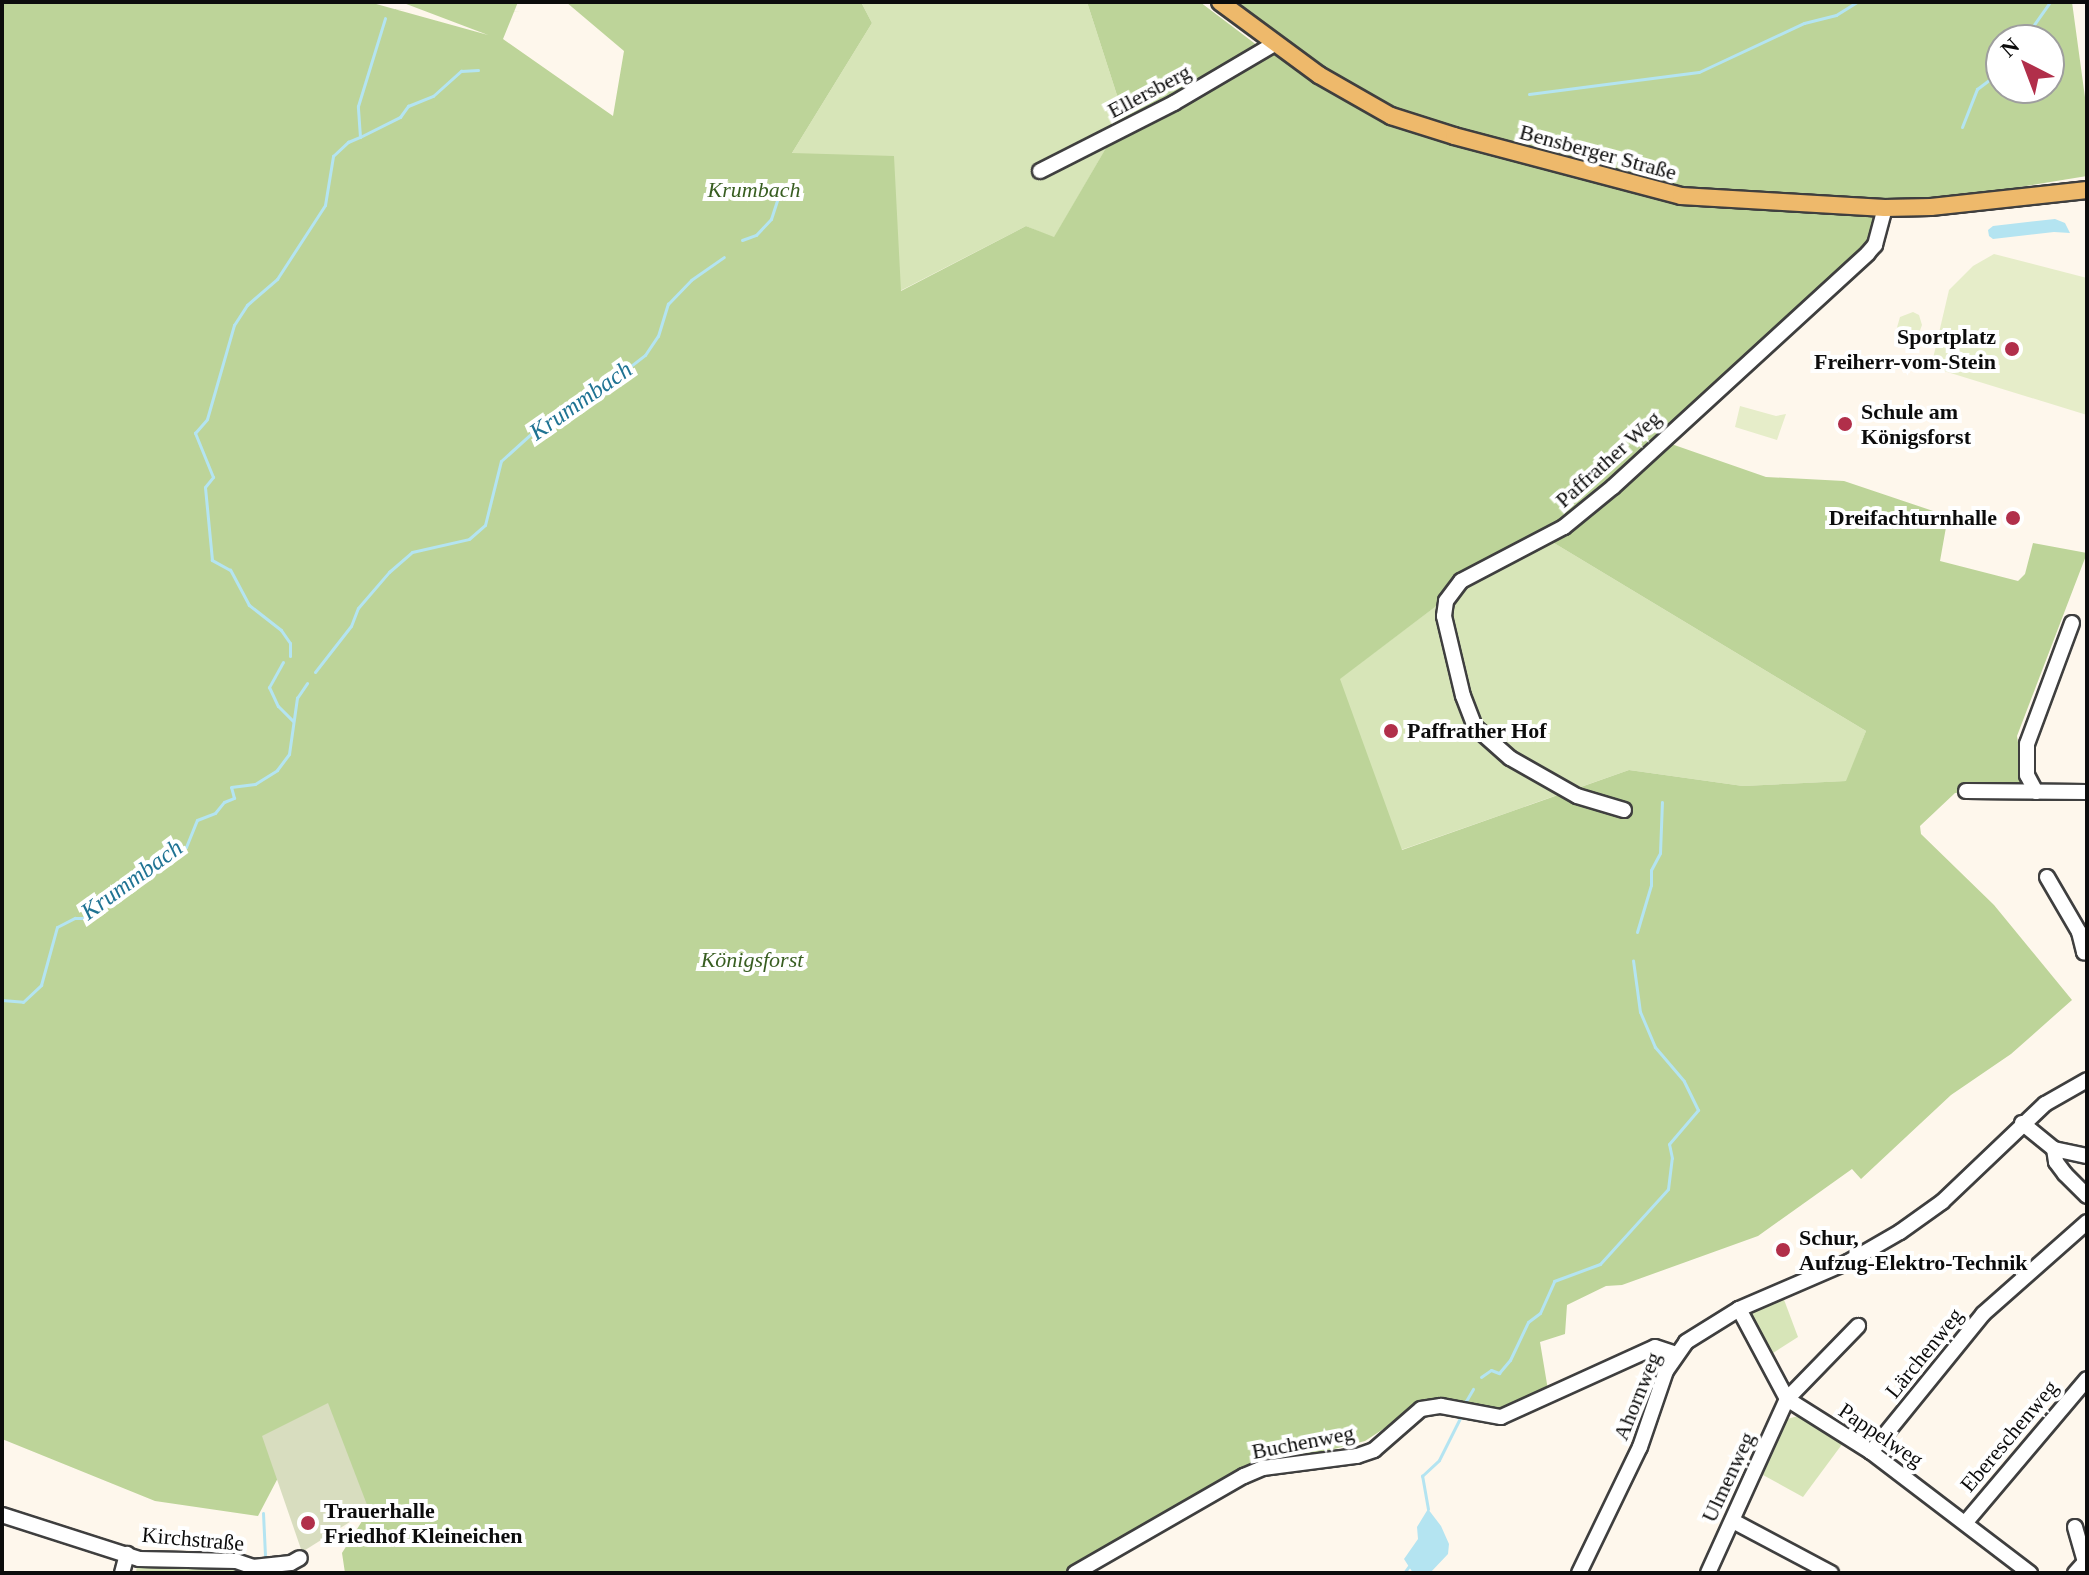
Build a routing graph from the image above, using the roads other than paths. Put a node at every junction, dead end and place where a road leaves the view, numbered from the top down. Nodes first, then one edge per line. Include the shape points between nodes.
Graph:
1 (1220, 2) edge
2 (1276, 43) junction
3 (1040, 171) dead end
4 (2087, 182) edge
5 (2087, 190) edge
6 (2004, 199) junction
7 (1885, 208) junction
8 (2072, 623) dead end
9 (1966, 791) dead end
10 (2036, 792) junction
11 (2087, 792) edge
12 (1624, 810) dead end
13 (2047, 877) dead end
14 (2087, 951) edge
15 (2087, 1080) edge
16 (2022, 1123) junction
17 (2054, 1149) junction
18 (2087, 1156) edge
19 (2087, 1196) edge
20 (2087, 1222) edge
21 (1739, 1309) junction
22 (1858, 1326) dead end
23 (1676, 1354) junction
24 (2087, 1379) edge
25 (1787, 1399) junction
26 (1871, 1452) junction
27 (2, 1515) edge
28 (1733, 1521) junction
29 (1966, 1522) junction
30 (2075, 1527) dead end
31 (127, 1554) junction
32 (295, 1565) edge
33 (2083, 1567) edge
34 (254, 1570) edge
35 (122, 1573) edge
36 (1075, 1573) edge
37 (1579, 1573) edge
38 (1708, 1573) edge
39 (1831, 1573) edge
40 (2030, 1573) edge

1 - 2 main road, Bensberger Straße
2 - 3 street, Ellersberg via 1174,103
2 - 7 main road, Bensberger Straße via 1347,93 1391,116 1622,182 1707,199
4 - 6 main road
5 - 6 main road
6 - 7 main road, Bensberger Straße
7 - 12 street, Paffrather Weg via 1868,253 1613,487 1564,527 1461,581 1446,601 1444,616 1475,727 1510,758 1577,796
8 - 10 street via 2027,744 2027,775
9 - 10 street
10 - 11 street
13 - 14 street
15 - 16 street, Ahornweg
16 - 17 street
16 - 21 street, Ahornweg via 1942,1202 1900,1232 1848,1262
17 - 18 street
17 - 19 street via 2056,1162
20 - 26 street, Lärchenweg via 1983,1314
21 - 23 street, Ahornweg via 1709,1325
21 - 25 street, Pappelweg
22 - 25 street
23 - 36 street, Buchenweg via 1655,1347 1501,1417 1441,1406 1421,1409 1374,1450 1263,1468
23 - 37 street, Ahornweg via 1620,1492
24 - 29 street, Ebereschenweg
25 - 26 street, Pappelweg
25 - 28 street, Ulmenweg
26 - 29 street, Pappelweg
27 - 31 street, Kirchstraße
28 - 38 street, Ulmenweg
28 - 39 street
29 - 40 street, Pappelweg
30 - 33 street
31 - 34 street, Kirchstraße via 139,1559 236,1561
31 - 35 street
32 - 34 street, Kirchstraße

